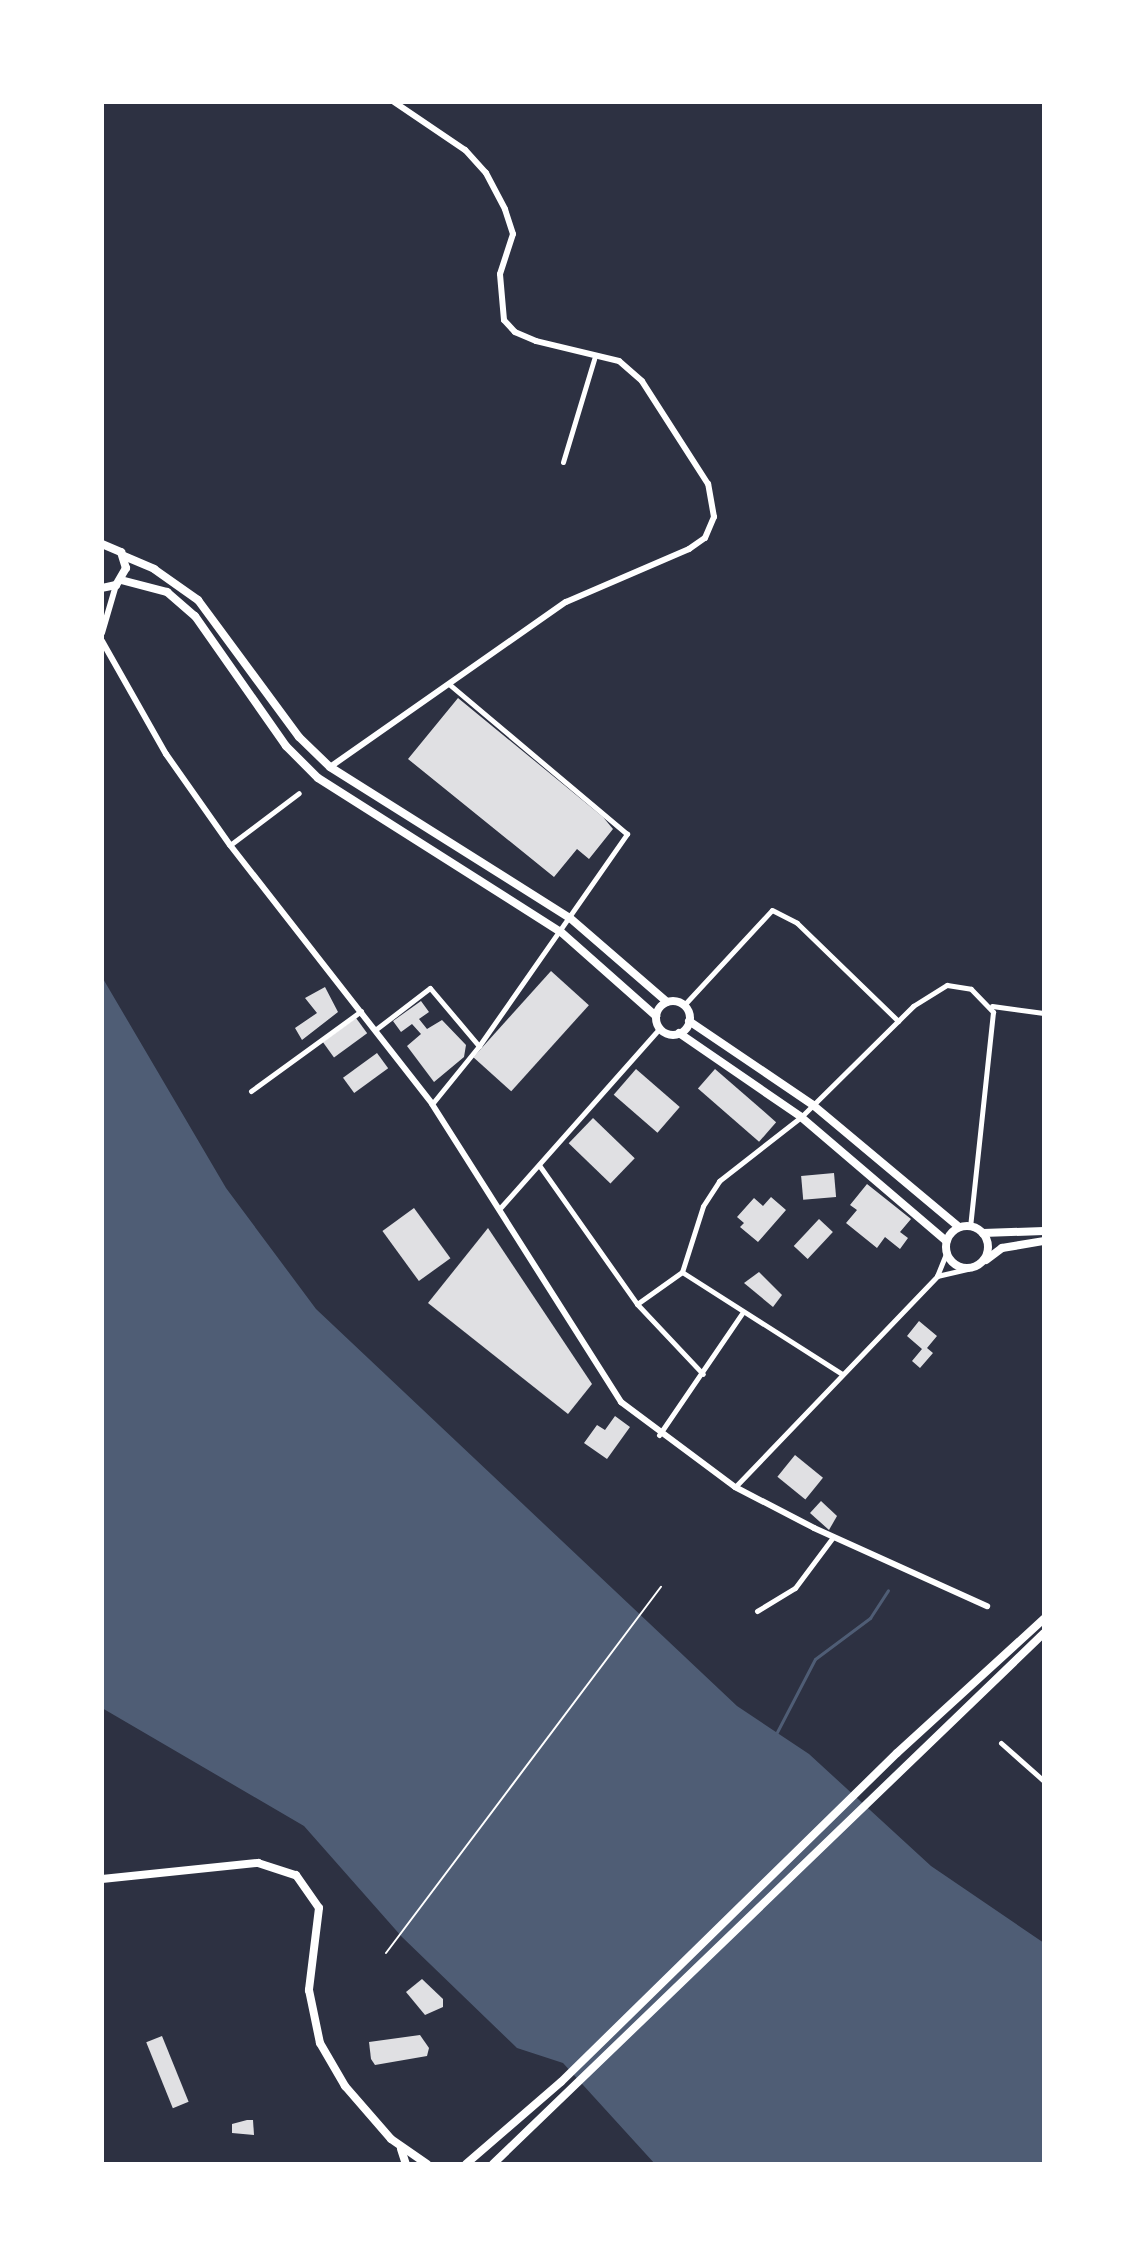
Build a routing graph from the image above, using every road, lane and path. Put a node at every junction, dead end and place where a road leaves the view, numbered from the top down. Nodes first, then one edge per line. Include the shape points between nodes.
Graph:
1 (394, 102) edge
2 (594, 359) junction
3 (563, 462) dead end
4 (102, 544) edge
5 (124, 556) junction
6 (119, 582) junction
7 (102, 588) edge
8 (102, 633) edge
9 (102, 641) edge
10 (449, 684) junction
11 (330, 767) junction
12 (299, 793) dead end
13 (230, 845) junction
14 (570, 918) junction
15 (561, 932) junction
16 (667, 1002) junction
17 (684, 1005) junction
18 (992, 1006) junction
19 (361, 1011) junction
20 (1044, 1013) edge
21 (656, 1016) junction
22 (689, 1021) junction
23 (898, 1021) junction
24 (660, 1028) junction
25 (375, 1030) junction
26 (679, 1033) junction
27 (479, 1046) junction
28 (251, 1091) dead end
29 (432, 1104) junction
30 (813, 1105) junction
31 (801, 1117) junction
32 (539, 1165) junction
33 (501, 1207) junction
34 (970, 1226) junction
35 (959, 1227) junction
36 (1044, 1231) edge
37 (983, 1233) junction
38 (946, 1241) junction
39 (1044, 1241) edge
40 (946, 1254) junction
41 (982, 1262) junction
42 (968, 1269) junction
43 (682, 1272) junction
44 (937, 1276) junction
45 (637, 1304) junction
46 (743, 1312) junction
47 (703, 1374) junction
48 (842, 1374) junction
49 (659, 1435) junction
50 (735, 1487) junction
51 (833, 1537) junction
52 (661, 1587) dead end
53 (987, 1606) dead end
54 (757, 1611) dead end
55 (1044, 1619) edge
56 (1044, 1633) edge
57 (1001, 1743) dead end
58 (1044, 1781) edge
59 (102, 1879) edge
60 (386, 1953) dead end
61 (401, 2149) junction
62 (406, 2164) edge
63 (427, 2164) edge
64 (466, 2164) edge
65 (493, 2164) edge

1 - 2 street via 465,150 486,173 505,209 513,234 500,274 504,320 525,336 579,349
2 - 3 street
2 - 10 street via 619,361 642,381 708,484 714,503 710,528 705,538 672,558 566,602
4 - 5 main road
5 - 6 main road
5 - 11 main road via 154,569 198,600 299,737
6 - 7 main road
6 - 8 street
6 - 15 main road via 167,592 195,616 286,746 318,778
9 - 13 street via 166,754
10 - 11 street
10 - 14 street via 624,828 626,841
11 - 14 main road
12 - 13 street
13 - 19 street
14 - 15 street
14 - 16 main road
15 - 21 main road
15 - 27 street
16 - 17 main road
16 - 21 main road
17 - 22 main road
17 - 23 street via 772,910 797,923
18 - 20 street
18 - 23 street via 959,985 934,990
18 - 34 street
19 - 25 street
19 - 28 street
21 - 24 main road
22 - 26 main road
22 - 30 main road
23 - 30 street
24 - 26 main road
24 - 32 street
25 - 27 street via 430,988
25 - 29 street
26 - 31 main road
27 - 29 street
29 - 33 street
30 - 31 street
30 - 35 main road
31 - 38 main road
31 - 43 street via 719,1181 703,1206
32 - 33 street
32 - 45 street
33 - 49 street via 621,1402
34 - 35 main road
34 - 37 main road
35 - 38 main road
36 - 37 main road
37 - 41 main road via 989,1248
38 - 40 main road
39 - 41 main road via 1002,1248
40 - 42 main road via 954,1265
40 - 44 street
41 - 42 main road
42 - 44 street
43 - 45 street
43 - 46 street
44 - 48 street
45 - 47 street
46 - 47 street
46 - 48 street
47 - 49 street
48 - 50 street
49 - 50 street
50 - 51 street
51 - 53 street
51 - 54 street via 795,1588
52 - 60 path
55 - 64 main road via 897,1753 561,2082
56 - 65 main road
57 - 58 street
59 - 61 main road via 250,1863 267,1863 296,1875 319,1908 309,1990 317,2036 345,2086
61 - 62 main road
61 - 63 main road

